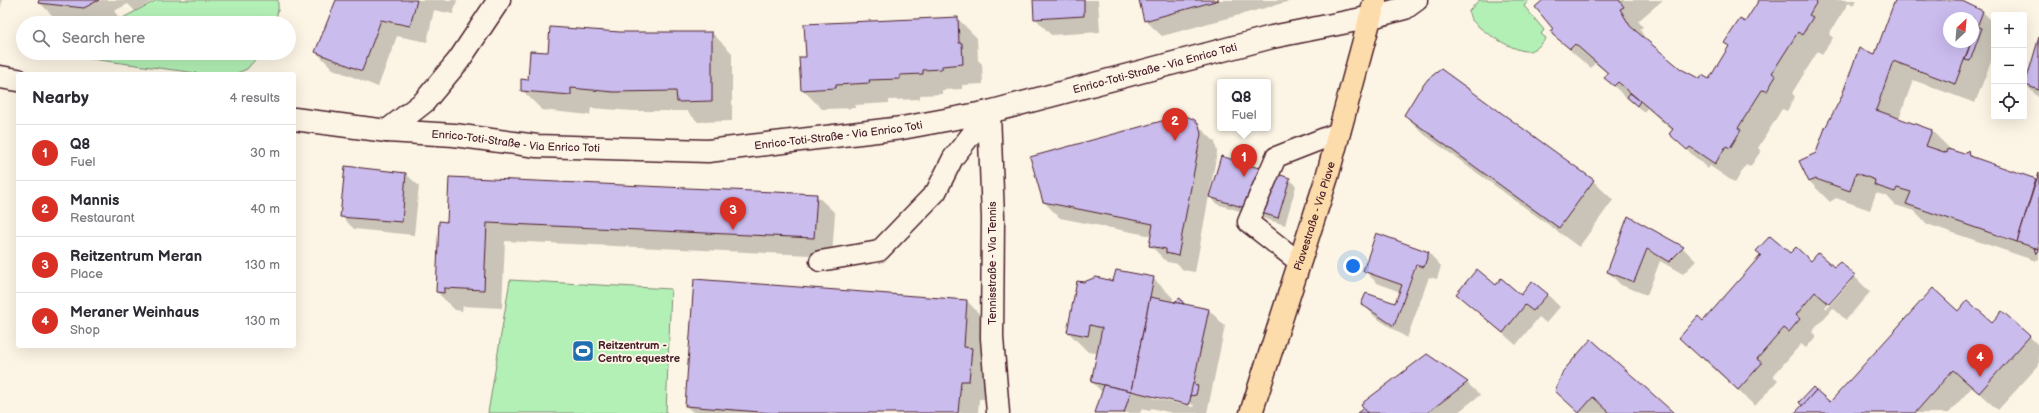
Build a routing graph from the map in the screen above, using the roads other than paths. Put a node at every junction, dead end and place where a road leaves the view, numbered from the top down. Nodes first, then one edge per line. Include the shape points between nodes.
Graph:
1 (499, 0) edge
2 (1416, 0) edge
3 (1374, 8) edge
4 (0, 77) edge
5 (16, 80) edge
6 (989, 112) junction
7 (296, 119) edge
8 (387, 131) junction
9 (1340, 132) junction
10 (820, 261) dead end
11 (1299, 262) junction
12 (998, 413) edge
13 (1251, 413) edge

1 - 8 street via 459,60 424,102
2 - 3 street via 1405,8
3 - 6 street, Enrico-Toti-Straße - Via Enrico Toti
3 - 9 main road, Piavestraße - Via Piave
4 - 5 street
6 - 8 street, Enrico-Toti-Straße - Via Enrico Toti via 902,128 708,151 537,146 454,135
6 - 10 lane via 953,158 936,192 879,251
6 - 12 street, Tennisstraße - Via Tennis via 993,218 992,338
7 - 8 street, Enrico-Toti-Straße - Via Enrico Toti
9 - 11 main road, Piavestraße - Via Piave
9 - 11 lane via 1276,157 1248,222
11 - 13 main road, Piavestraße - Via Piave

